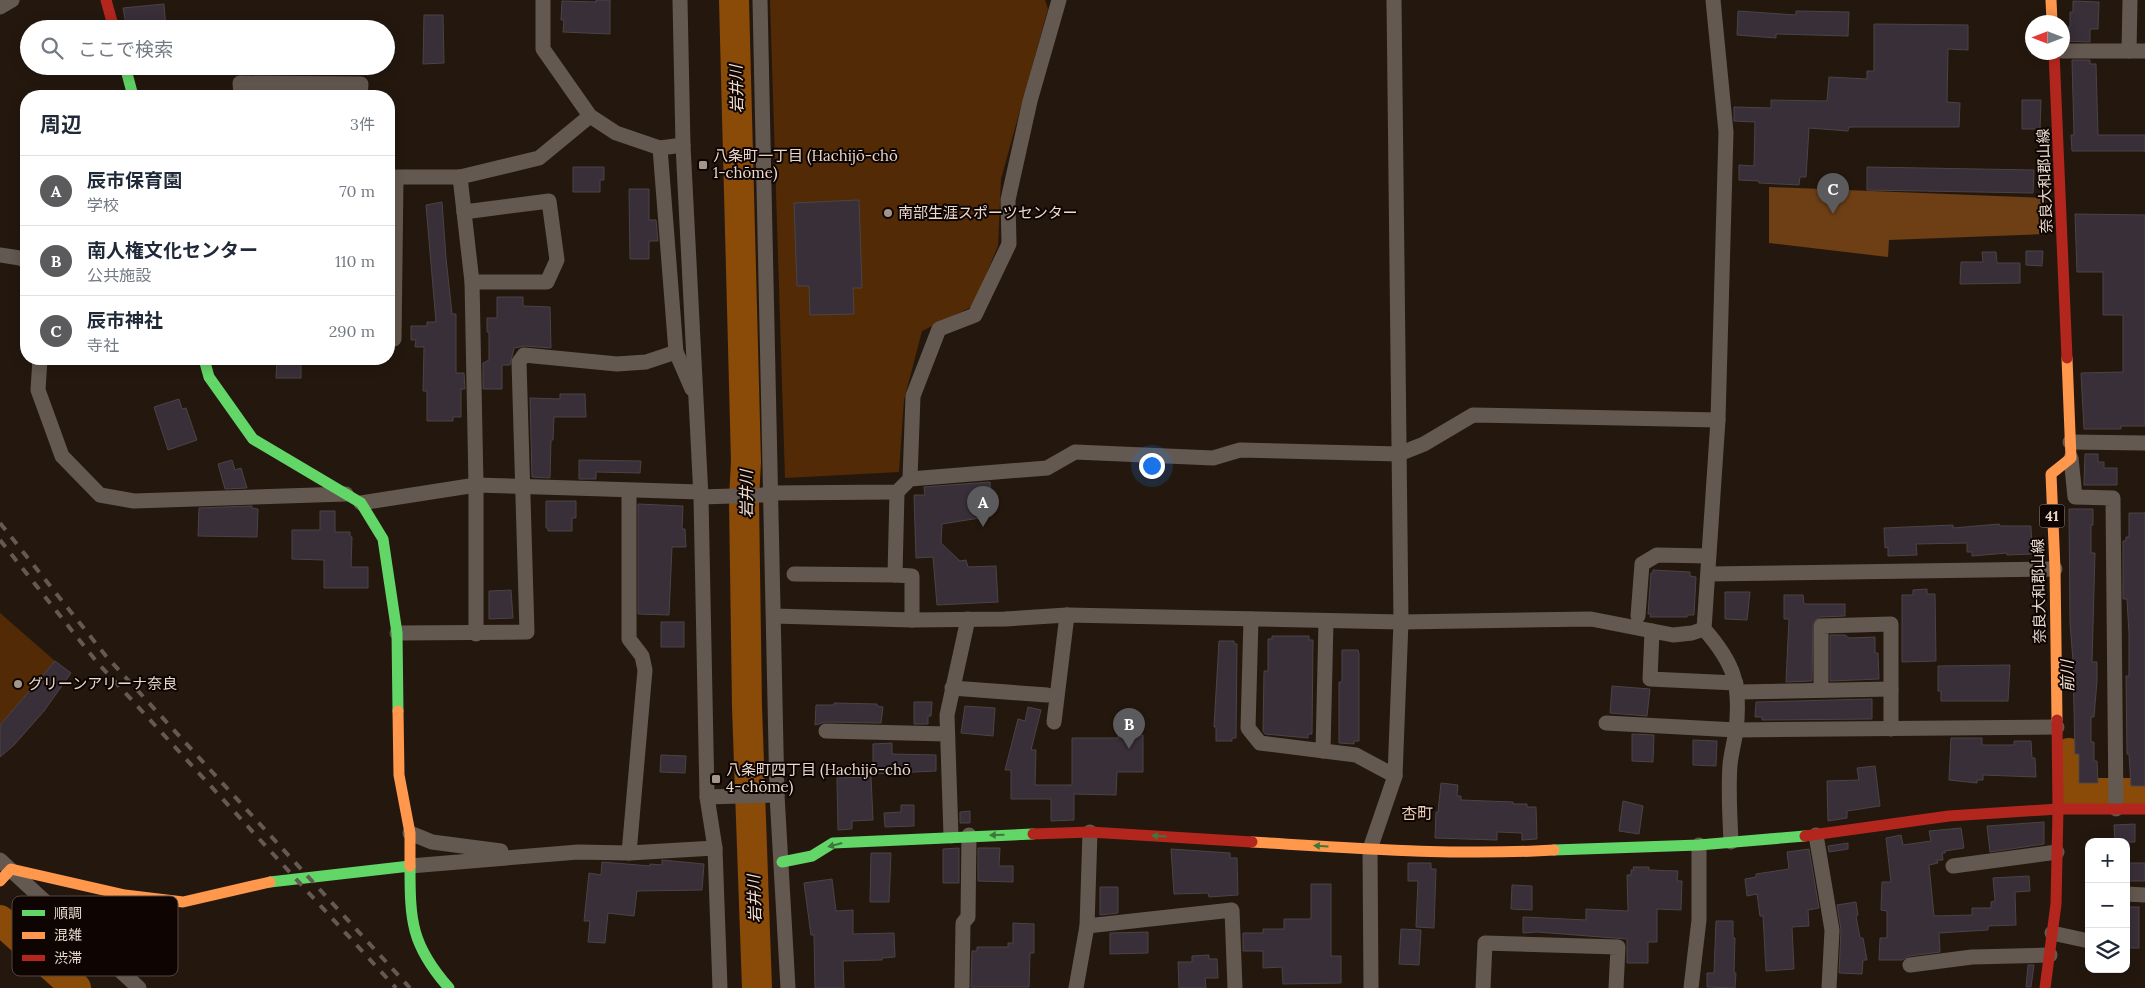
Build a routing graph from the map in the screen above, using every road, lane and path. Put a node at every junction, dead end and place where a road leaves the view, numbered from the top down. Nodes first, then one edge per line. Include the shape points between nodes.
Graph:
1 (12, 0) edge
2 (106, 0) edge
3 (543, 0) edge
4 (680, 0) edge
5 (760, 0) edge
6 (1059, 0) edge
7 (1394, 0) edge
8 (1713, 0) edge
9 (2051, 0) edge
10 (2130, 0) edge
11 (0, 7) edge
12 (2052, 15) edge
13 (112, 20) edge
14 (2070, 51) edge
15 (2129, 51) junction
16 (2145, 51) edge
17 (2054, 60) edge
18 (127, 75) edge
19 (131, 90) edge
20 (241, 90) edge
21 (314, 90) edge
22 (360, 90) edge
23 (590, 116) junction
24 (683, 146) junction
25 (660, 148) junction
26 (460, 177) junction
27 (395, 178) edge
28 (464, 212) junction
29 (0, 255) edge
30 (20, 258) edge
31 (472, 282) junction
32 (676, 352) junction
33 (40, 365) edge
34 (206, 365) edge
35 (696, 399) junction
36 (1718, 420) junction
37 (2070, 442) junction
38 (2145, 443) edge
39 (1399, 454) junction
40 (2071, 458) junction
41 (910, 479) junction
42 (476, 485) junction
43 (523, 486) junction
44 (629, 491) junction
45 (897, 492) junction
46 (346, 494) junction
47 (766, 494) junction
48 (703, 495) junction
49 (361, 504) junction
50 (1708, 556) junction
51 (2055, 568) junction
52 (794, 574) dead end
53 (1708, 574) junction
54 (895, 575) junction
55 (1067, 614) junction
56 (774, 616) junction
57 (1638, 616) dead end
58 (968, 619) junction
59 (1251, 619) junction
60 (912, 620) junction
61 (1326, 620) junction
62 (1401, 622) junction
63 (1704, 630) junction
64 (1652, 631) junction
65 (397, 633) junction
66 (476, 634) junction
67 (952, 688) junction
68 (1737, 688) junction
69 (1891, 689) junction
70 (1821, 690) junction
71 (1047, 695) dead end
72 (1054, 722) dead end
73 (1606, 723) dead end
74 (2057, 727) junction
75 (1891, 729) junction
76 (1736, 730) junction
77 (826, 731) dead end
78 (947, 734) junction
79 (1323, 751) junction
80 (1395, 776) junction
81 (774, 795) junction
82 (712, 797) junction
83 (2058, 809) junction
84 (2116, 809) junction
85 (2145, 809) edge
86 (1090, 832) junction
87 (410, 833) junction
88 (969, 835) junction
89 (1816, 835) junction
90 (951, 836) junction
91 (1730, 842) junction
92 (1699, 845) junction
93 (715, 848) junction
94 (1370, 849) junction
95 (2057, 852) junction
96 (629, 853) junction
97 (531, 854) junction
98 (782, 862) junction
99 (7, 866) edge
100 (410, 866) junction
101 (1953, 866) dead end
102 (0, 881) edge
103 (2130, 894) edge
104 (2145, 895) edge
105 (39, 896) edge
106 (133, 896) edge
107 (178, 901) edge
108 (1087, 926) junction
109 (2052, 933) junction
110 (2085, 940) edge
111 (2050, 955) junction
112 (1910, 965) dead end
113 (126, 976) edge
114 (139, 988) edge
115 (449, 988) edge
116 (720, 988) edge
117 (788, 988) edge
118 (962, 988) edge
119 (1076, 988) edge
120 (1236, 988) edge
121 (1371, 988) edge
122 (1483, 988) edge
123 (1616, 988) edge
124 (1691, 988) edge
125 (1829, 988) edge
126 (2045, 988) edge

1 - 11 street
2 - 13 street
3 - 23 street via 543,49
4 - 24 street
5 - 47 street
6 - 41 street via 1030,102 1008,200 1010,244 975,315 939,329 913,396
7 - 39 street
8 - 36 street via 1726,132
9 - 12 street
10 - 15 street
14 - 15 street
15 - 16 street
17 - 37 street, 奈良大和郡山線
18 - 19 street
20 - 21 street via 240,83
21 - 22 street via 361,84
23 - 25 street via 616,133
23 - 26 street via 539,158
24 - 25 street
24 - 35 street
25 - 32 street
26 - 27 street
26 - 28 street
28 - 31 street
28 - 31 street via 549,201 556,260 546,282
29 - 30 street
31 - 42 street
32 - 35 street
32 - 43 street via 646,362 617,364 524,355 519,362
33 - 46 street via 38,390 62,456 100,495 142,501
34 - 46 street via 210,378 253,439
35 - 48 street
36 - 39 street via 1473,415 1424,444
36 - 50 street
37 - 38 street
37 - 40 street, 奈良大和郡山線
39 - 41 street via 1240,450 1213,458 1075,452 1047,468
39 - 62 street
40 - 51 street, 奈良大和郡山線 / 41 via 2051,474
40 - 84 street via 2075,497 2113,498
41 - 45 street
42 - 43 street
42 - 49 street
42 - 66 street
43 - 44 street
43 - 66 street via 527,632
44 - 48 street
44 - 96 street via 629,639 642,656 645,670
45 - 47 street
45 - 54 street
46 - 49 street
47 - 48 street
47 - 56 street
48 - 82 street
49 - 65 street via 383,538
50 - 53 street
50 - 57 street via 1656,554 1642,564
51 - 53 street
51 - 74 street, 奈良大和郡山線 / 41
52 - 54 street
53 - 63 street
54 - 60 street via 912,576
55 - 58 street
55 - 59 street
55 - 72 street
56 - 60 street
56 - 81 street
58 - 60 street
58 - 67 street
59 - 61 street
59 - 79 street via 1248,728 1260,743
61 - 62 street
61 - 79 street
62 - 64 street via 1591,619
62 - 80 street
63 - 64 street via 1673,635
63 - 68 street via 1721,649
64 - 68 street via 1650,679
65 - 66 street
65 - 87 street via 398,775
67 - 71 street
67 - 78 street
68 - 70 street
68 - 76 street
69 - 70 street
69 - 70 street via 1891,624 1821,626
69 - 75 street
73 - 76 street
74 - 75 street
74 - 83 street, 奈良大和郡山線 / 41
75 - 76 street
76 - 91 street via 1730,765
77 - 78 street
78 - 90 street
79 - 80 street via 1356,755
80 - 94 street
81 - 82 street
81 - 98 street
82 - 93 street
83 - 84 street
83 - 89 street via 1949,816
83 - 95 street, 奈良大和郡山線 / 41
84 - 85 street
86 -> 88 street
94 -> 86 street
86 - 108 street
87 - 97 street via 432,842
87 - 100 street
88 - 90 street
88 - 118 street via 968,917 963,923
89 - 91 street
89 - 125 street via 1832,930
90 -> 98 street via 833,843 812,856
91 - 92 street
92 - 94 street via 1509,852
92 - 124 street via 1699,920
93 - 96 street
93 - 116 street
94 - 121 street
95 - 101 street
95 - 109 street, 奈良大和郡山線 / 41
96 - 97 street
97 - 100 street
98 - 117 street
99 - 102 street
99 - 105 street
99 - 106 street
100 - 107 street via 262,883
100 - 115 street via 410,914 415,940
103 - 104 street
108 - 119 street
108 - 120 street via 1232,910
109 - 110 street
109 - 111 street, 奈良大和郡山線 / 41
111 - 112 street via 1972,958
111 - 126 street, 奈良大和郡山線 / 41
113 - 114 street
122 - 123 street via 1485,944 1618,947

